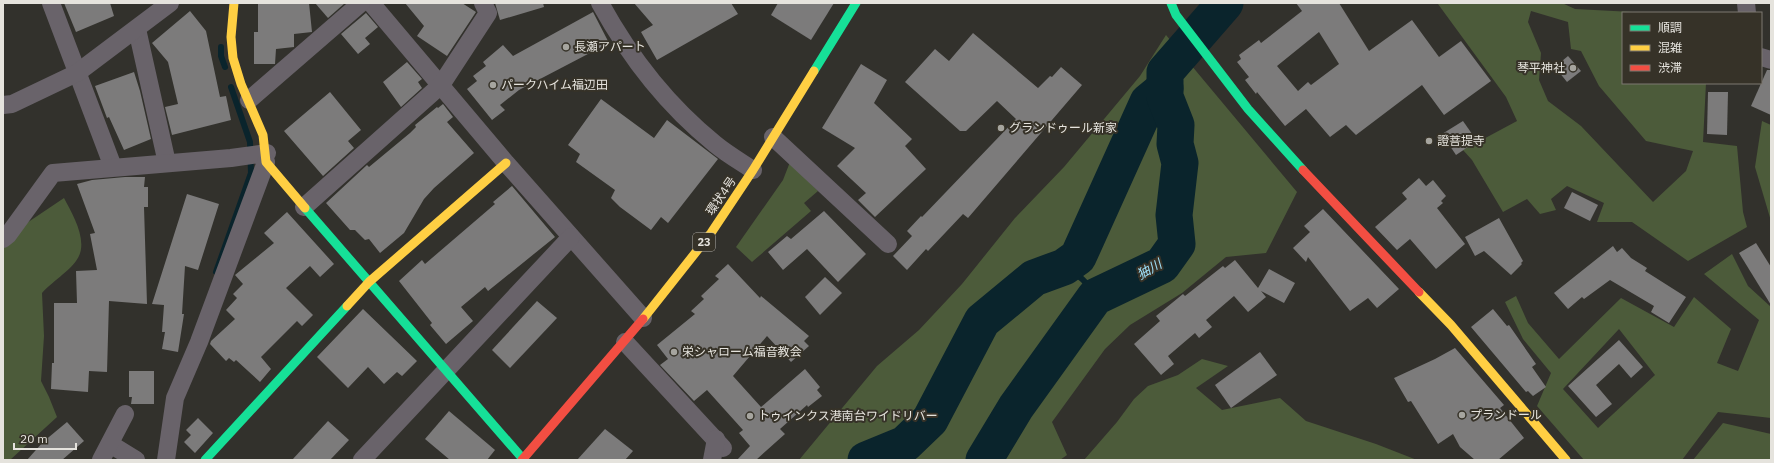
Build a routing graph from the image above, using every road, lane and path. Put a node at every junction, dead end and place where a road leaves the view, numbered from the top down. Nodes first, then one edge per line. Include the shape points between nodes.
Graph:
1 (51, 3) edge
2 (170, 3) edge
3 (234, 3) edge
4 (361, 3) edge
5 (371, 3) edge
6 (484, 3) edge
7 (600, 3) edge
8 (856, 3) edge
9 (1171, 3) edge
10 (137, 29) junction
11 (77, 73) junction
12 (441, 85) junction
13 (249, 100) junction
14 (3, 105) edge
15 (773, 137) junction
16 (262, 157) junction
17 (167, 163) junction
18 (506, 163) junction
19 (113, 167) junction
20 (753, 170) junction
21 (304, 207) junction
22 (571, 237) junction
23 (3, 239) edge
24 (888, 244) dead end
25 (369, 282) junction
26 (643, 318) junction
27 (625, 342) junction
28 (445, 369) junction
29 (125, 414) dead end
30 (110, 444) junction
31 (717, 449) edge
32 (522, 459) edge
33 (101, 460) edge
34 (136, 460) edge
35 (166, 460) edge
36 (205, 460) edge
37 (362, 460) edge
38 (1566, 460) edge

1 - 11 street
2 - 10 street
3 - 13 street via 231,37 233,58
4 - 13 street
5 - 12 street
6 - 12 street via 488,13
7 - 20 street via 626,46 662,93 716,145
8 - 15 street, 環状4号 / 23
9 - 38 street via 1176,16 1248,109 1451,325
10 - 11 street
10 - 17 street
11 - 14 street via 12,104
11 - 19 street
12 - 18 street
12 - 21 street
13 - 16 street via 263,134
15 - 20 street, 環状4号 / 23
15 - 24 street
16 - 17 street
16 - 21 street
16 - 35 street via 199,342 175,398
17 - 19 street
18 - 22 street
18 - 25 street
19 - 23 street via 53,173
20 - 26 street, 環状4号 / 23 via 711,233
21 - 25 street
22 - 26 street
22 - 28 street
25 - 28 street
25 - 36 street
26 - 27 street, 環状4号 / 23
27 - 31 street
27 - 32 street, 環状4号 / 23
28 - 32 street
28 - 37 street
29 - 30 street
30 - 33 street
30 - 34 street

